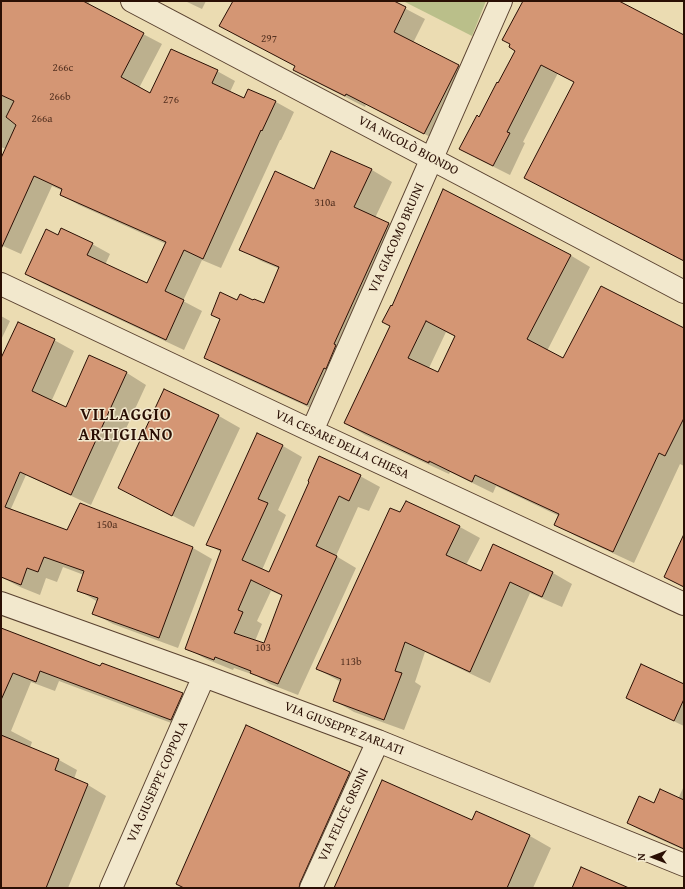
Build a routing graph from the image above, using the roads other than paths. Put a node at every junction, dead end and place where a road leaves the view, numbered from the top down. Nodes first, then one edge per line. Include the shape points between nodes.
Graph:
1 (132, 1) edge
2 (501, 1) edge
3 (432, 159) junction
4 (1, 284) edge
5 (684, 292) edge
6 (312, 431) junction
7 (1, 603) edge
8 (684, 604) edge
9 (204, 676) junction
10 (378, 741) junction
11 (684, 865) edge
12 (111, 888) edge
13 (311, 888) edge

1 - 3 street, VIA NICOLÒ BIONDO
2 - 3 street, VIA GIACOMO BRUINI
3 - 5 street, VIA NICOLÒ BIONDO
3 - 6 street, VIA GIACOMO BRUINI
4 - 6 street, VIA CESARE DELLA CHIESA
6 - 8 street, VIA CESARE DELLA CHIESA
7 - 9 street, VIA GIUSEPPE ZARLATI
9 - 10 street, VIA GIUSEPPE ZARLATI
9 - 12 street, VIA GIUSEPPE COPPOLA
10 - 11 street, VIA GIUSEPPE ZARLATI
10 - 13 street, VIA FELICE ORSINI

